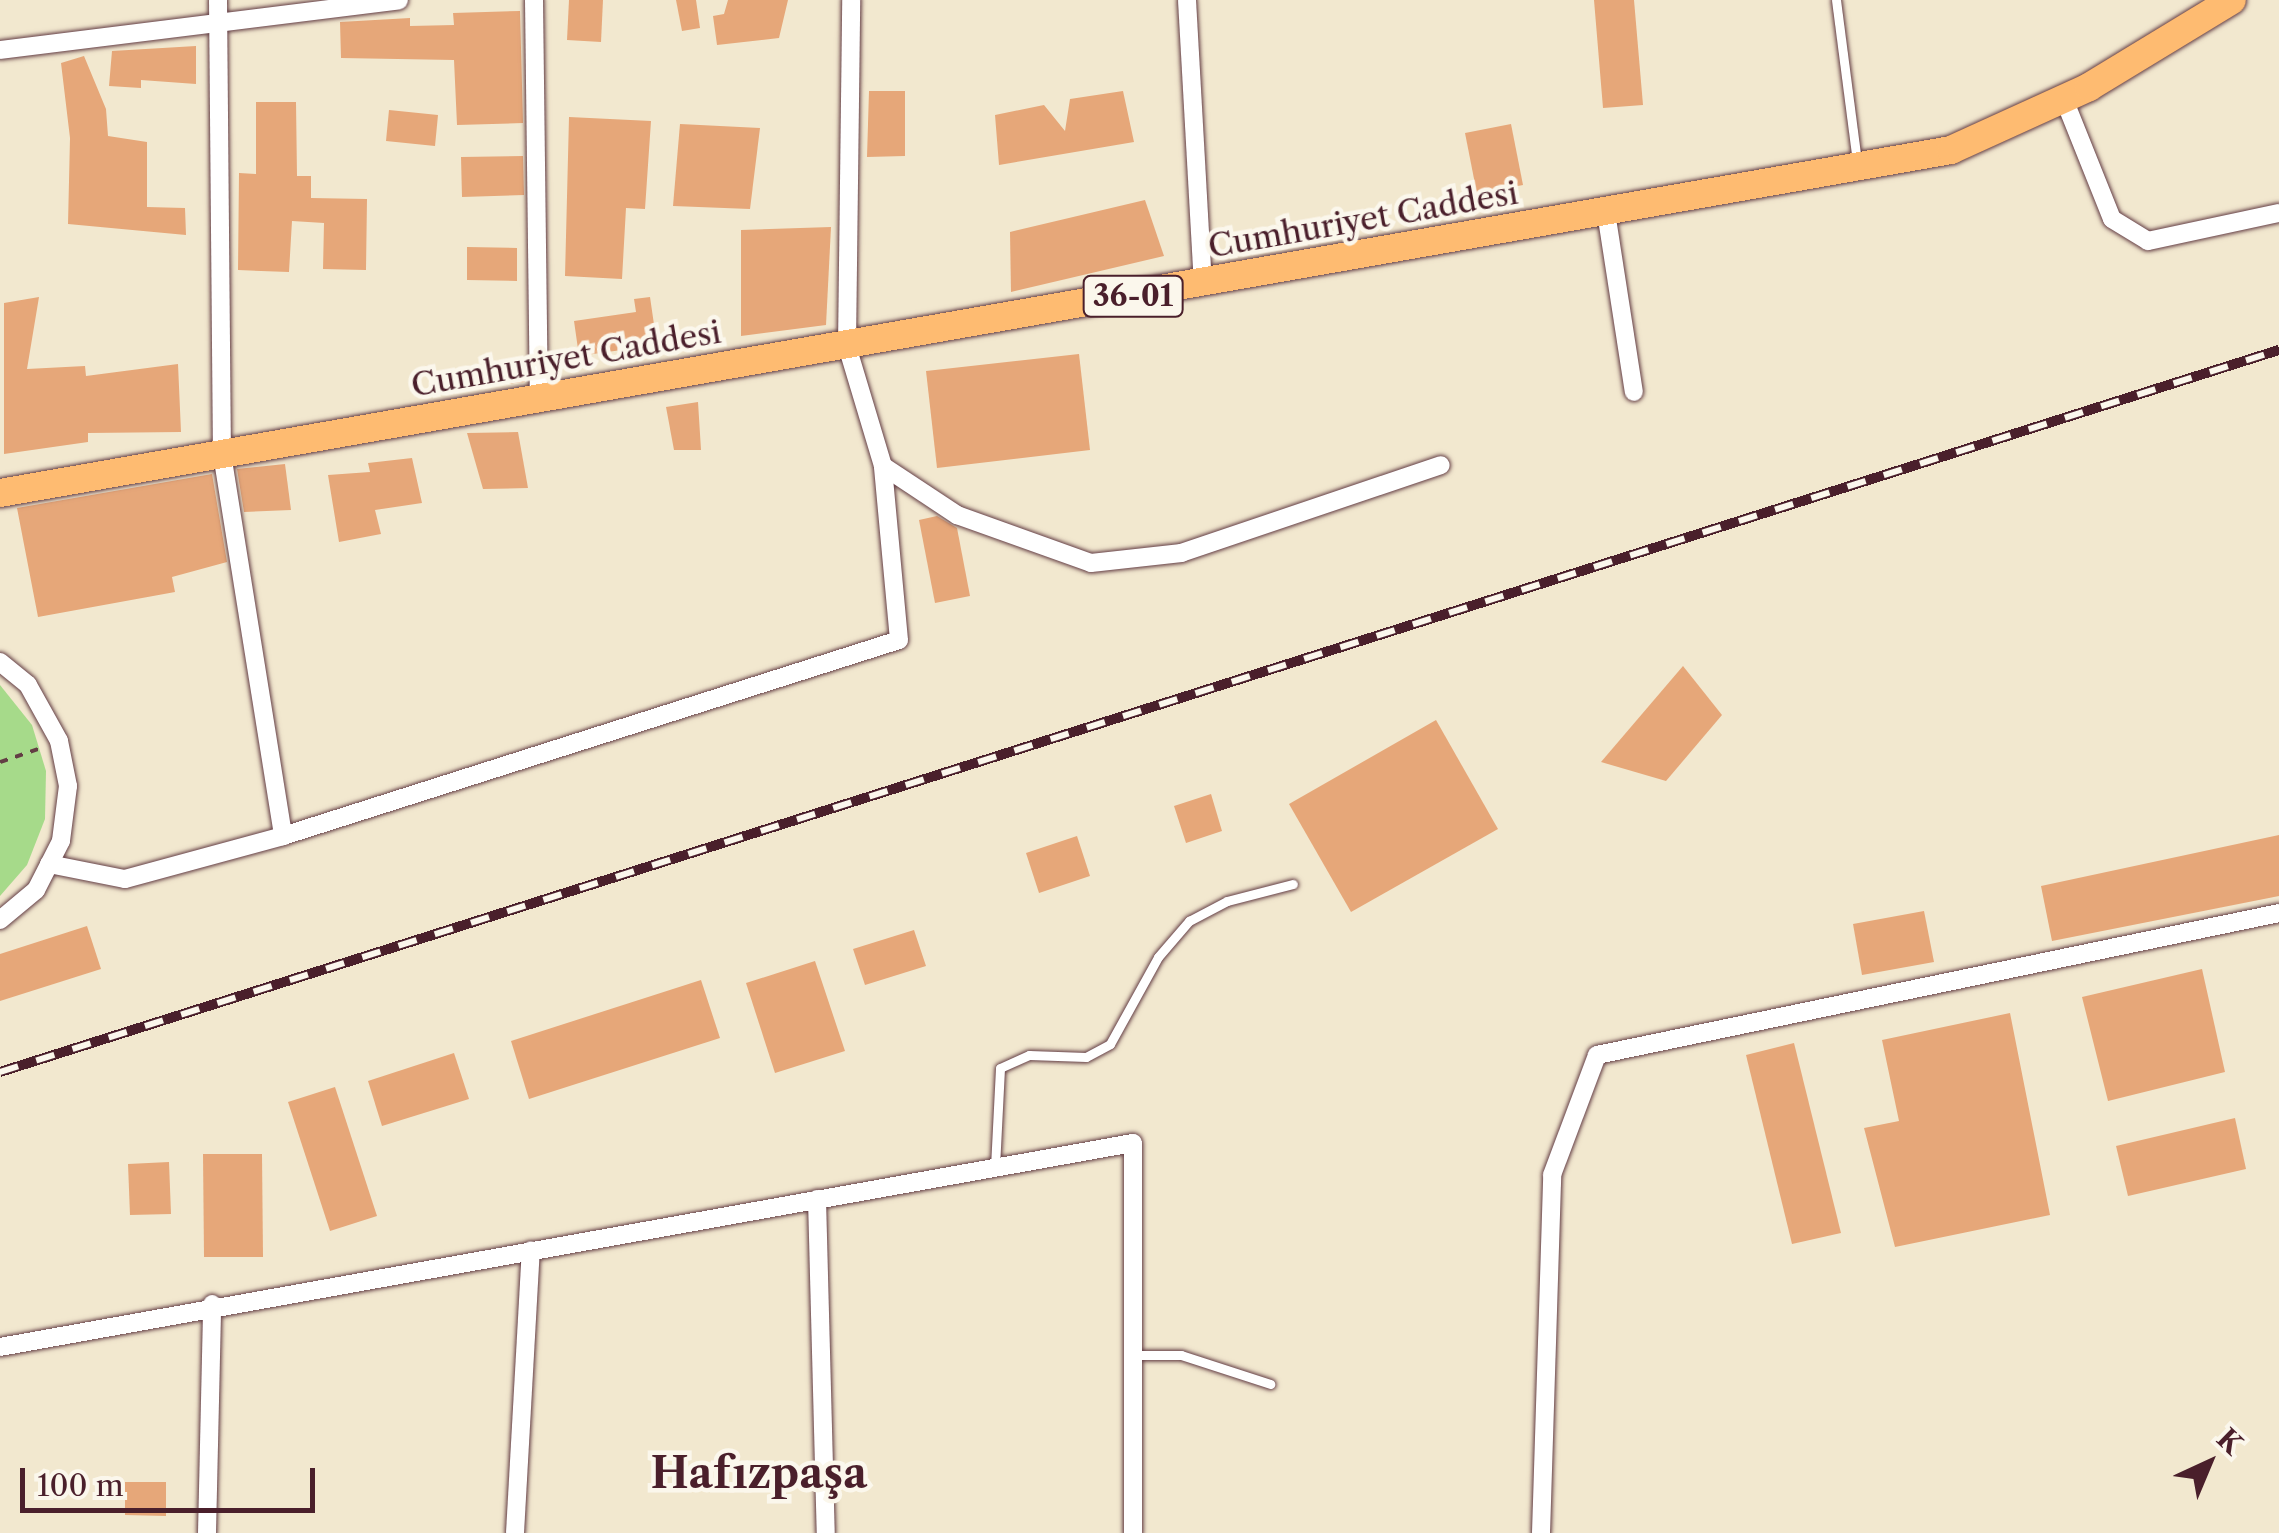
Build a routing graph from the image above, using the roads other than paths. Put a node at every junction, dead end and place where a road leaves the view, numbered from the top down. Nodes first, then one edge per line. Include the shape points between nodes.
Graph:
1 (218, 0) edge
2 (399, 0) edge
3 (534, 0) edge
4 (851, 0) edge
5 (1187, 0) edge
6 (1836, 0) edge
7 (2232, 0) edge
8 (218, 26) junction
9 (0, 50) edge
10 (2064, 99) junction
11 (1858, 167) junction
12 (1606, 212) junction
13 (2279, 213) edge
14 (1203, 284) junction
15 (848, 346) junction
16 (1634, 392) dead end
17 (539, 400) junction
18 (222, 454) junction
19 (883, 466) junction
20 (1441, 466) dead end
21 (0, 493) edge
22 (0, 662) edge
23 (283, 836) junction
24 (49, 864) junction
25 (1292, 884) dead end
26 (2279, 913) edge
27 (0, 920) edge
28 (995, 1167) junction
29 (817, 1199) junction
30 (531, 1250) junction
31 (212, 1304) junction
32 (0, 1347) edge
33 (1133, 1355) junction
34 (1270, 1384) dead end
35 (207, 1533) edge
36 (515, 1533) edge
37 (826, 1533) edge
38 (1133, 1533) edge
39 (1541, 1533) edge

1 - 8 street
2 - 8 street
3 - 17 street
4 - 15 street
5 - 14 street
6 - 11 lane
7 - 10 main road, Cumhuriyet Caddesi / 36-01
8 - 9 street
8 - 18 street
10 - 11 main road, Cumhuriyet Caddesi / 36-01 via 1952,150
10 - 13 street via 2112,219 2148,241
11 - 12 main road, Cumhuriyet Caddesi / 36-01
12 - 14 main road, Cumhuriyet Caddesi / 36-01
12 - 16 street
14 - 15 main road, Cumhuriyet Caddesi / 36-01
15 - 17 main road, Cumhuriyet Caddesi / 36-01
15 - 19 street
17 - 18 main road, Cumhuriyet Caddesi / 36-01
18 - 21 main road, Cumhuriyet Caddesi / 36-01
18 - 23 street
19 - 20 street via 957,515 1092,563 1181,552
19 - 23 street via 899,640
22 - 24 street via 28,685 60,741 68,786 61,841
23 - 24 street via 125,879
24 - 27 street via 36,890
25 - 28 lane via 1227,901 1188,922 1158,956 1110,1044 1086,1057 1030,1054 1000,1068
26 - 39 street via 1597,1055 1552,1175
28 - 29 street
28 - 33 street via 1133,1143
29 - 30 street
29 - 37 street
30 - 31 street
30 - 36 street
31 - 32 street
31 - 35 street
33 - 34 lane via 1181,1355
33 - 38 street

